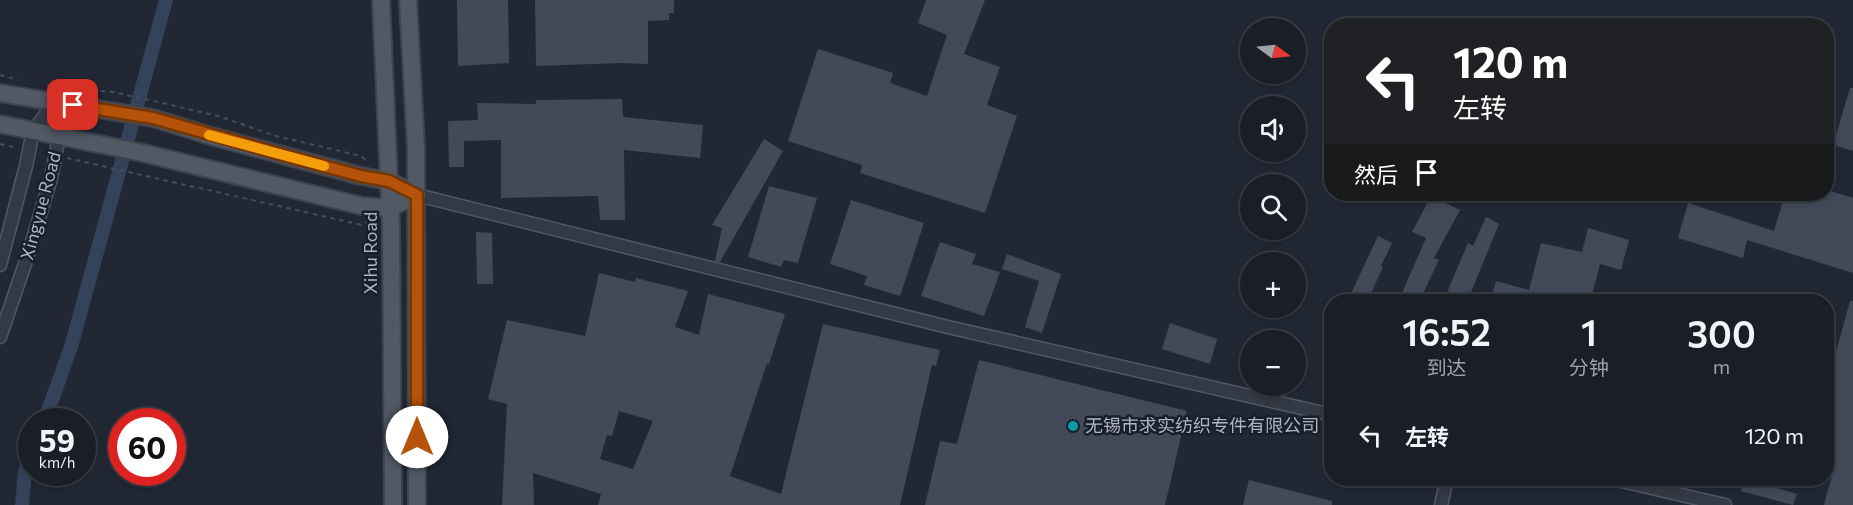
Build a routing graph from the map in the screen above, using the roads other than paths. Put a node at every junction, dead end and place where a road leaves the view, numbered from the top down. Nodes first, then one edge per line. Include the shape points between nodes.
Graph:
1 (381, 0) edge
2 (408, 0) edge
3 (0, 93) edge
4 (55, 102) junction
5 (0, 124) edge
6 (33, 131) junction
7 (60, 137) junction
8 (389, 181) junction
9 (417, 195) junction
10 (390, 208) junction
11 (0, 265) edge
12 (0, 337) edge
13 (1324, 413) edge
14 (1445, 486) edge
15 (1643, 486) edge
16 (393, 505) edge
17 (417, 505) edge
18 (1441, 505) edge
19 (1725, 505) edge

1 - 8 main road, Xihu Road
2 - 9 main road
3 - 4 main road
4 - 6 street, Xingyue Road
4 - 7 street, Xingyue Road
4 - 8 main road via 109,110 156,110 327,166
5 - 6 main road
6 - 7 main road
6 - 11 street, Xingyue Road
7 - 10 main road via 362,206
7 - 12 street, Xingyue Road via 29,252
8 - 9 main road
8 - 10 main road, Xihu Road
9 - 10 main road
9 - 13 street via 948,327
9 - 17 main road
10 - 16 main road, Xihu Road
14 - 18 street
15 - 19 street

